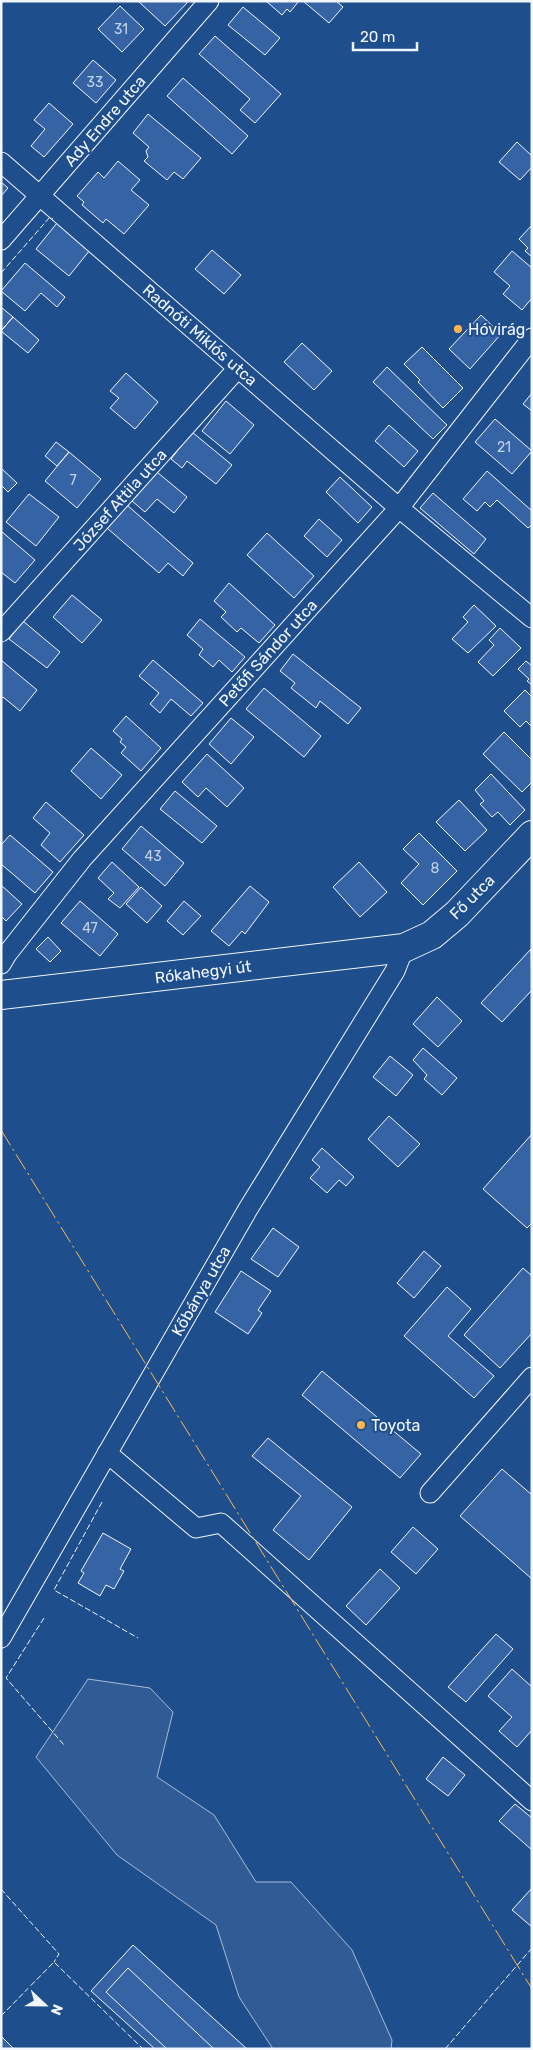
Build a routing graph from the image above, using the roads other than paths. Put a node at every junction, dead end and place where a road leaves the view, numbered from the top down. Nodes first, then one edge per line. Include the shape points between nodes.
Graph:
1 (209, 1) edge
2 (1, 162) edge
3 (40, 196) junction
4 (1, 240) edge
5 (532, 338) edge
6 (238, 368) junction
7 (399, 508) junction
8 (532, 618) edge
9 (1, 632) edge
10 (531, 838) edge
11 (404, 948) junction
12 (1, 964) edge
13 (1, 995) edge
14 (532, 1377) edge
15 (107, 1453) junction
16 (430, 1493) dead end
17 (1, 1638) edge
18 (532, 1801) edge

1 - 3 street, Ady Endre utca
2 - 3 street, Radnóti Miklós utca
3 - 4 street, Ady Endre utca
3 - 6 street, Radnóti Miklós utca
5 - 7 street, Petőfi Sándor utca
6 - 7 street, Radnóti Miklós utca
6 - 9 street, József Attila utca
7 - 8 street, Radnóti Miklós utca
7 - 12 street, Petőfi Sándor utca via 82,859
10 - 11 street, Fő utca via 458,914 432,935
11 - 13 street, Rókahegyi út
11 - 15 street, Kőbánya utca via 395,971 248,1209
14 - 16 street
15 - 17 street, Kőbánya utca
15 - 18 street via 196,1528 221,1522

